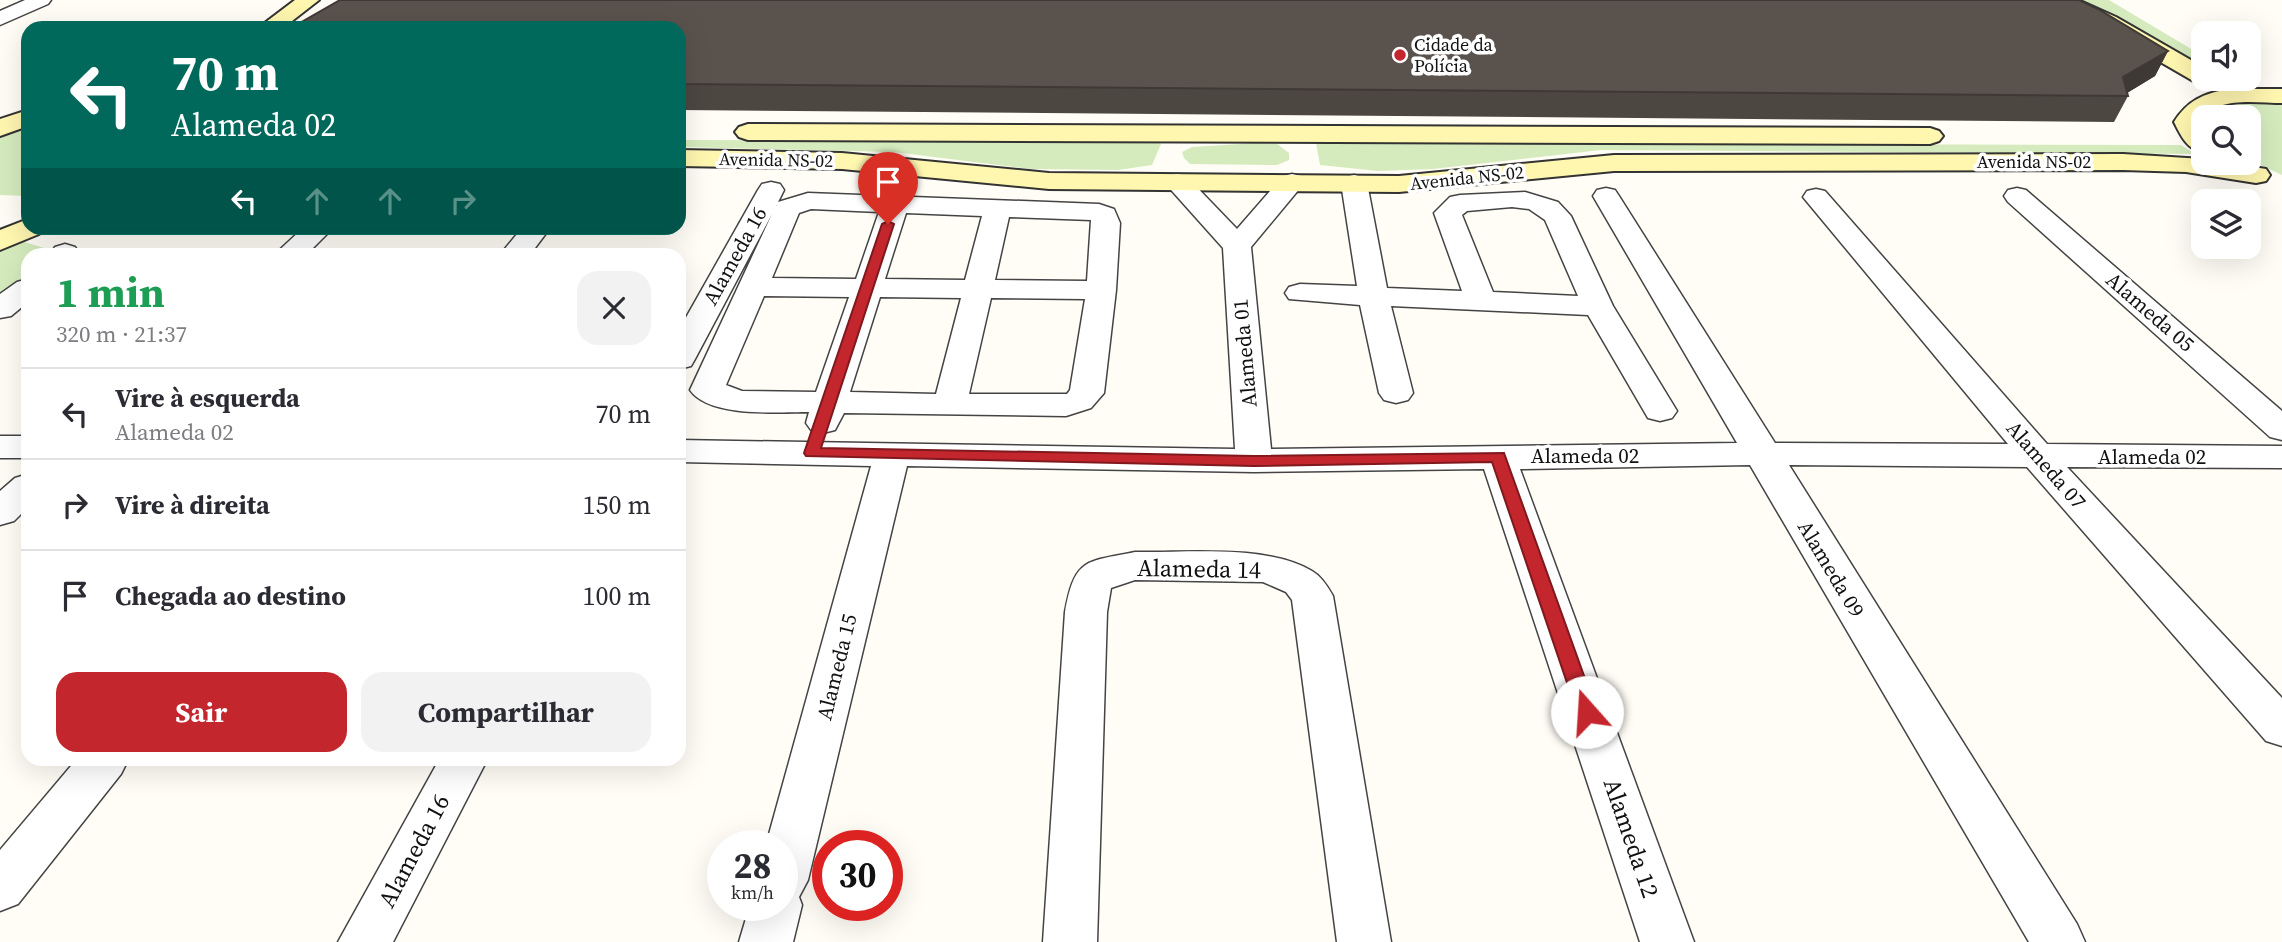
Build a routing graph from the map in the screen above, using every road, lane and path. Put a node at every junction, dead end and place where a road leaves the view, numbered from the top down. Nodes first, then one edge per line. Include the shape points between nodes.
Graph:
1 (41, 0) edge
2 (309, 0) edge
3 (2061, 0) edge
4 (0, 19) edge
5 (279, 21) edge
6 (2191, 70) edge
7 (2261, 81) edge
8 (2282, 89) edge
9 (2224, 91) edge
10 (2282, 96) edge
11 (2233, 97) junction
12 (2202, 105) edge
13 (2191, 111) edge
14 (2191, 128) edge
15 (720, 132) dead end
16 (1217, 133) junction
17 (1277, 133) junction
18 (1954, 136) dead end
19 (2034, 138) dead end
20 (2191, 140) edge
21 (686, 158) edge
22 (2191, 165) edge
23 (2256, 175) edge
24 (1177, 181) junction
25 (1292, 182) junction
26 (1354, 183) junction
27 (2282, 185) edge
28 (771, 190) dead end
29 (1606, 196) dead end
30 (2017, 196) dead end
31 (1816, 197) dead end
32 (895, 204) junction
33 (998, 207) junction
34 (21, 212) edge
35 (0, 213) edge
36 (21, 232) edge
37 (311, 235) edge
38 (0, 241) edge
39 (1237, 246) junction
40 (296, 248) edge
41 (869, 286) junction
42 (753, 287) junction
43 (978, 289) junction
44 (1101, 290) junction
45 (21, 293) edge
46 (1300, 293) dead end
47 (1374, 297) junction
48 (1481, 300) junction
49 (1598, 306) junction
50 (0, 309) edge
51 (686, 346) edge
52 (1396, 393) dead end
53 (831, 402) junction
54 (950, 404) junction
55 (1660, 411) dead end
56 (2282, 429) edge
57 (0, 447) edge
58 (21, 447) edge
59 (686, 451) edge
60 (811, 453) junction
61 (892, 454) junction
62 (1761, 454) junction
63 (1498, 457) junction
64 (2038, 457) junction
65 (2282, 457) edge
66 (1254, 461) junction
67 (21, 492) edge
68 (0, 512) edge
69 (2282, 727) edge
70 (99, 766) edge
71 (460, 766) edge
72 (795, 830) edge
73 (0, 888) edge
74 (772, 921) edge
75 (365, 942) edge
76 (766, 942) edge
77 (1070, 942) edge
78 (1364, 942) edge
79 (1667, 942) edge
80 (2058, 942) edge

1 - 4 street
2 - 5 street
3 - 6 street
7 - 8 street
9 - 11 street
10 - 11 street
11 - 12 street
13 - 14 street via 2187,122
15 - 16 street, Avenida NS-02
16 - 17 street, Avenida NS-02
16 - 24 street via 1169,158 1168,166
17 - 18 street, Avenida NS-02
17 - 25 street via 1306,152
19 - 20 street, Avenida NS-02
21 - 24 street, Avenida NS-02 via 854,162 1049,181
22 - 26 street, Avenida NS-02 via 1614,163 1413,183
23 - 27 street
24 - 25 street, Avenida NS-02
24 - 39 street
25 - 26 street, Avenida NS-02
25 - 39 street
26 - 47 street
28 - 51 street, Alameda 16
29 - 62 street, Alameda 09
30 - 56 street, Alameda 05
31 - 64 street, Alameda 07
32 - 33 street
32 - 41 street
32 - 42 street via 808,201 788,208
33 - 43 street
33 - 44 street via 1090,210 1104,215
34 - 35 street
36 - 38 street
37 - 40 street
39 - 66 street, Alameda 01
41 - 42 street
41 - 43 street
41 - 53 street
42 - 53 street via 707,390 738,401
43 - 44 street
43 - 54 street
44 - 54 street via 1087,393 1079,401 1066,405
45 - 50 street
46 - 47 street
47 - 48 street
47 - 52 street
48 - 49 street
48 - 49 street via 1448,213 1460,203 1531,200 1557,216
49 - 55 street
53 - 54 street
53 - 60 street
57 - 58 street
59 - 60 street, Alameda 02
60 - 61 street, Alameda 02
61 - 66 street, Alameda 02
61 - 72 street, Alameda 15
62 - 63 street, Alameda 02
62 - 64 street, Alameda 02
62 - 80 street, Alameda 09
63 - 66 street, Alameda 02
63 - 79 street, Alameda 12
64 - 65 street, Alameda 02
64 - 69 street, Alameda 07
67 - 68 street
70 - 73 street
71 - 75 street, Alameda 16
74 - 76 street
77 - 78 street, Alameda 14 via 1090,582 1102,573 1135,566 1268,568 1300,582 1312,596

